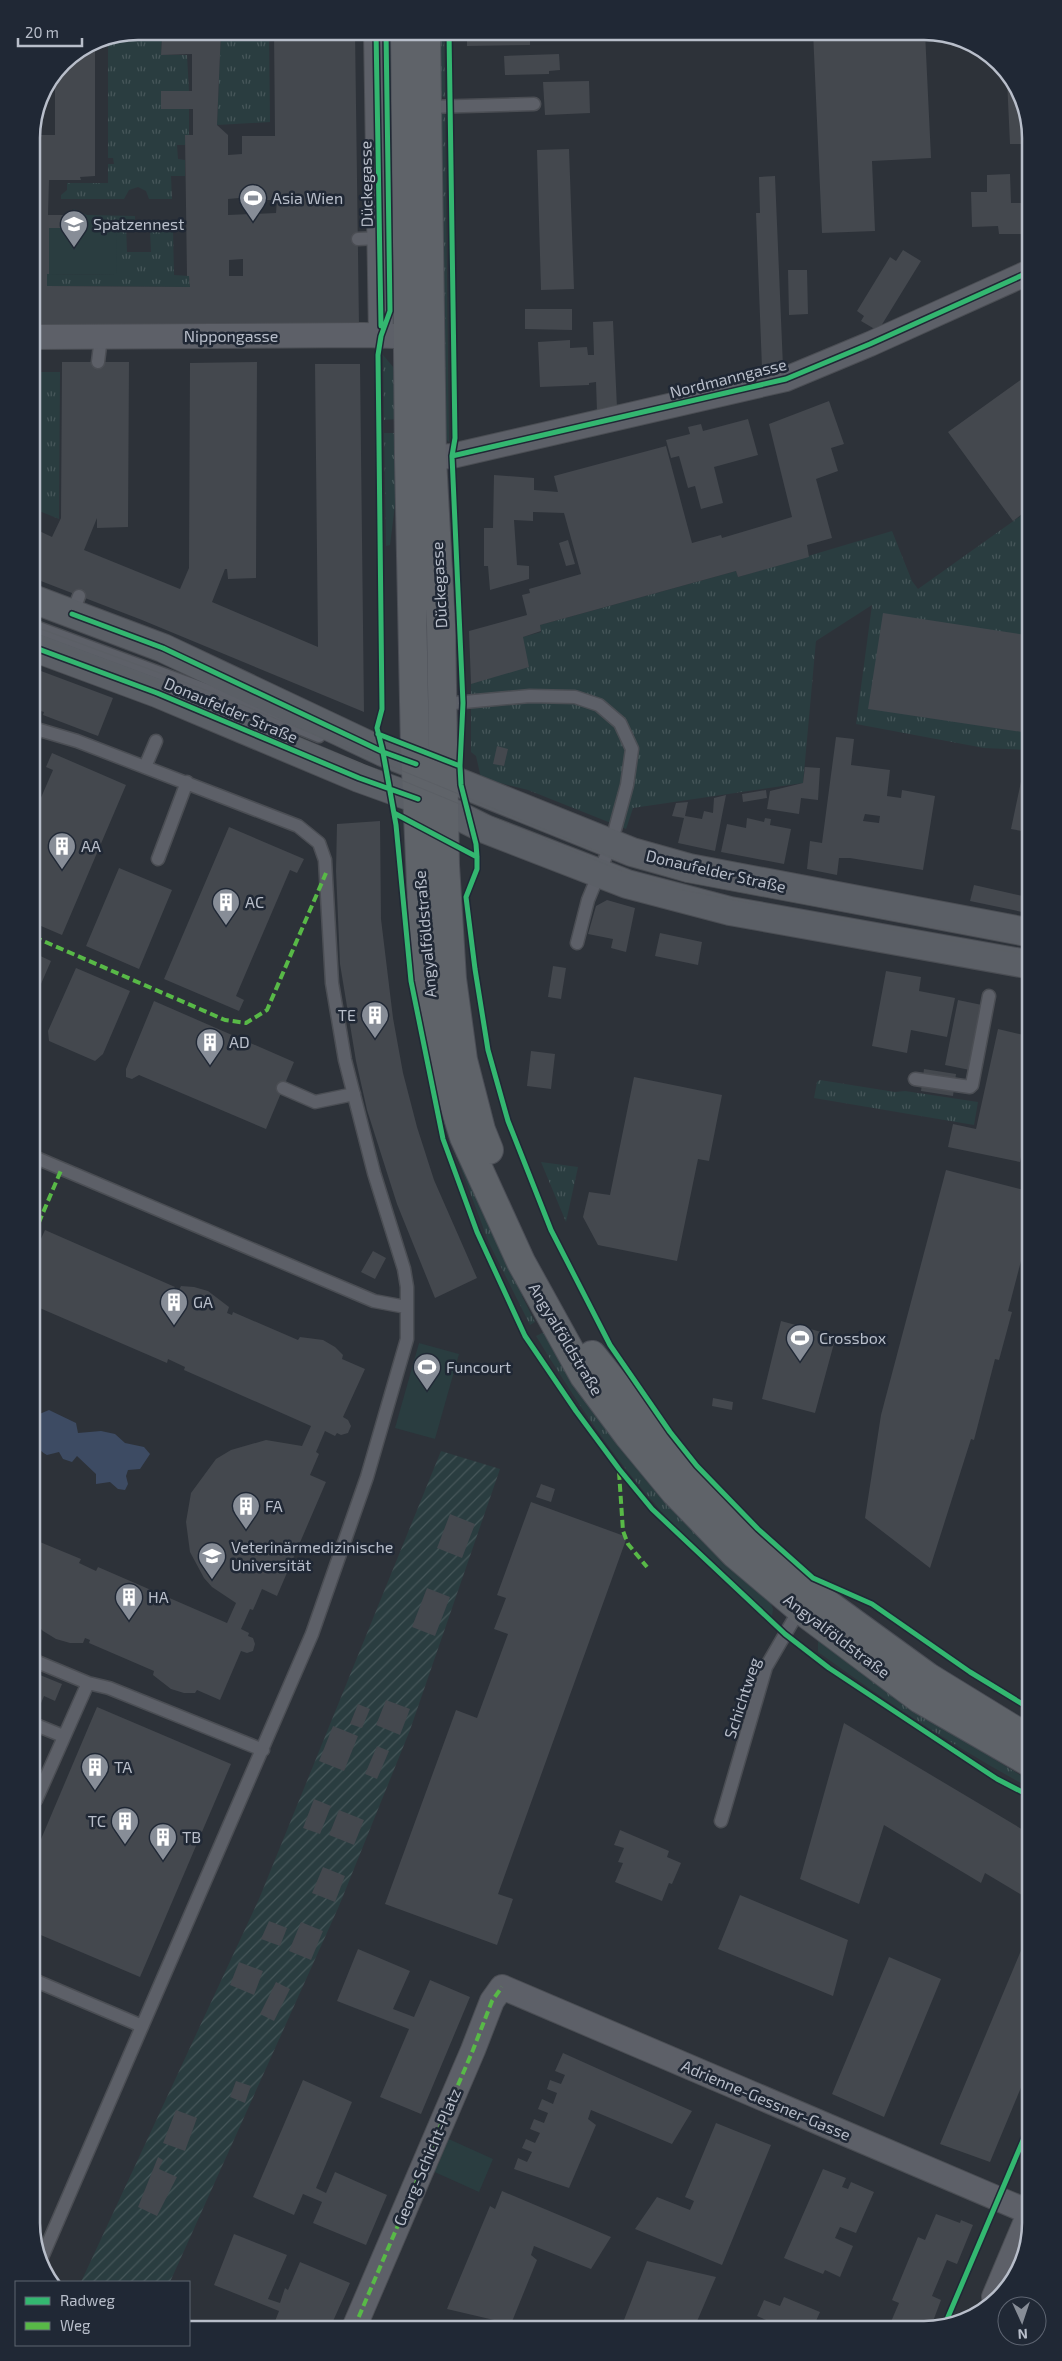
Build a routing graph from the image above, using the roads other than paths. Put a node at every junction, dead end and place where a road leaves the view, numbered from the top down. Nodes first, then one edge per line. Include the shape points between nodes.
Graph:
1 (376, 40) edge
2 (405, 40) edge
3 (426, 40) edge
4 (534, 104) dead end
5 (427, 107) junction
6 (1022, 276) edge
7 (381, 336) junction
8 (40, 337) edge
9 (100, 337) junction
10 (420, 338) junction
11 (98, 362) dead end
12 (421, 459) junction
13 (40, 600) edge
14 (40, 629) edge
15 (40, 650) edge
16 (443, 704) junction
17 (40, 730) edge
18 (156, 741) dead end
19 (145, 767) junction
20 (417, 780) junction
21 (187, 782) junction
22 (445, 791) junction
23 (606, 857) junction
24 (158, 858) dead end
25 (668, 876) dead end
26 (1022, 931) edge
27 (955, 932) dead end
28 (576, 943) dead end
29 (1022, 944) edge
30 (1022, 963) edge
31 (988, 996) dead end
32 (915, 1079) dead end
33 (283, 1088) dead end
34 (354, 1094) junction
35 (40, 1159) edge
36 (406, 1307) junction
37 (807, 1602) junction
38 (40, 1663) edge
39 (88, 1683) junction
40 (40, 1727) edge
41 (63, 1736) junction
42 (1022, 1736) edge
43 (263, 1750) junction
44 (1022, 1757) edge
45 (40, 1791) edge
46 (721, 1821) dead end
47 (40, 1983) edge
48 (502, 1987) joint
49 (142, 2026) junction
50 (1022, 2208) edge
51 (1021, 2232) edge
52 (44, 2252) edge
53 (998, 2287) edge
54 (357, 2321) edge

1 - 7 street, Dückegasse via 369,239
2 - 10 main road, Dückegasse
3 - 5 main road, Dückegasse
4 - 5 lane
5 - 10 main road, Dückegasse
6 - 12 street, Nordmanngasse via 786,379
7 - 9 street, Nippongasse
7 - 10 street, Nippongasse
8 - 9 street, Nippongasse
9 - 11 lane
10 - 12 main road, Dückegasse
12 - 16 main road, Dückegasse
12 - 20 main road, Dückegasse
13 - 20 main road, Donaufelder Straße via 76,605 377,749
14 - 20 lane, Donaufelder Straße via 211,692
15 - 20 main road, Donaufelder Straße via 166,696 359,778
16 - 22 main road, Dückegasse
16 - 23 lane via 530,696 575,697 600,705 620,723 632,749 628,785
17 - 19 lane
18 - 19 lane
19 - 21 lane
20 - 22 main road, Donaufelder Straße
20 - 37 main road, Angyalföldstraße via 425,971 442,1065 464,1137 521,1262 584,1376 628,1435 735,1554
21 - 24 lane
21 - 34 lane via 298,826 319,843 325,860 332,983
22 - 23 main road, Donaufelder Straße
22 - 37 main road, Angyalföldstraße via 444,853 452,978 464,1060 481,1130 530,1250 595,1360 683,1469
23 - 25 lane, Donaufelder Straße
23 - 26 main road, Donaufelder Straße via 689,868
23 - 28 lane via 588,900
23 - 30 main road, Donaufelder Straße via 627,884 730,910
27 - 29 lane
31 - 32 lane via 970,1087
33 - 34 lane via 315,1102
34 - 36 lane via 404,1269
35 - 36 lane via 374,1301
36 - 43 lane via 407,1339 367,1477 312,1634
37 - 42 main road, Angyalföldstraße
37 - 44 main road, Angyalföldstraße via 920,1699
37 - 46 lane, Schichtweg via 766,1667
38 - 39 lane
39 - 41 lane
39 - 43 lane via 109,1688
40 - 41 lane
41 - 45 lane
43 - 49 lane
47 - 49 lane
48 - 50 street, Adrienne-Gessner-Gasse
48 - 54 street, Georg-Schicht-Platz via 492,2001
49 - 52 lane
51 - 53 street

